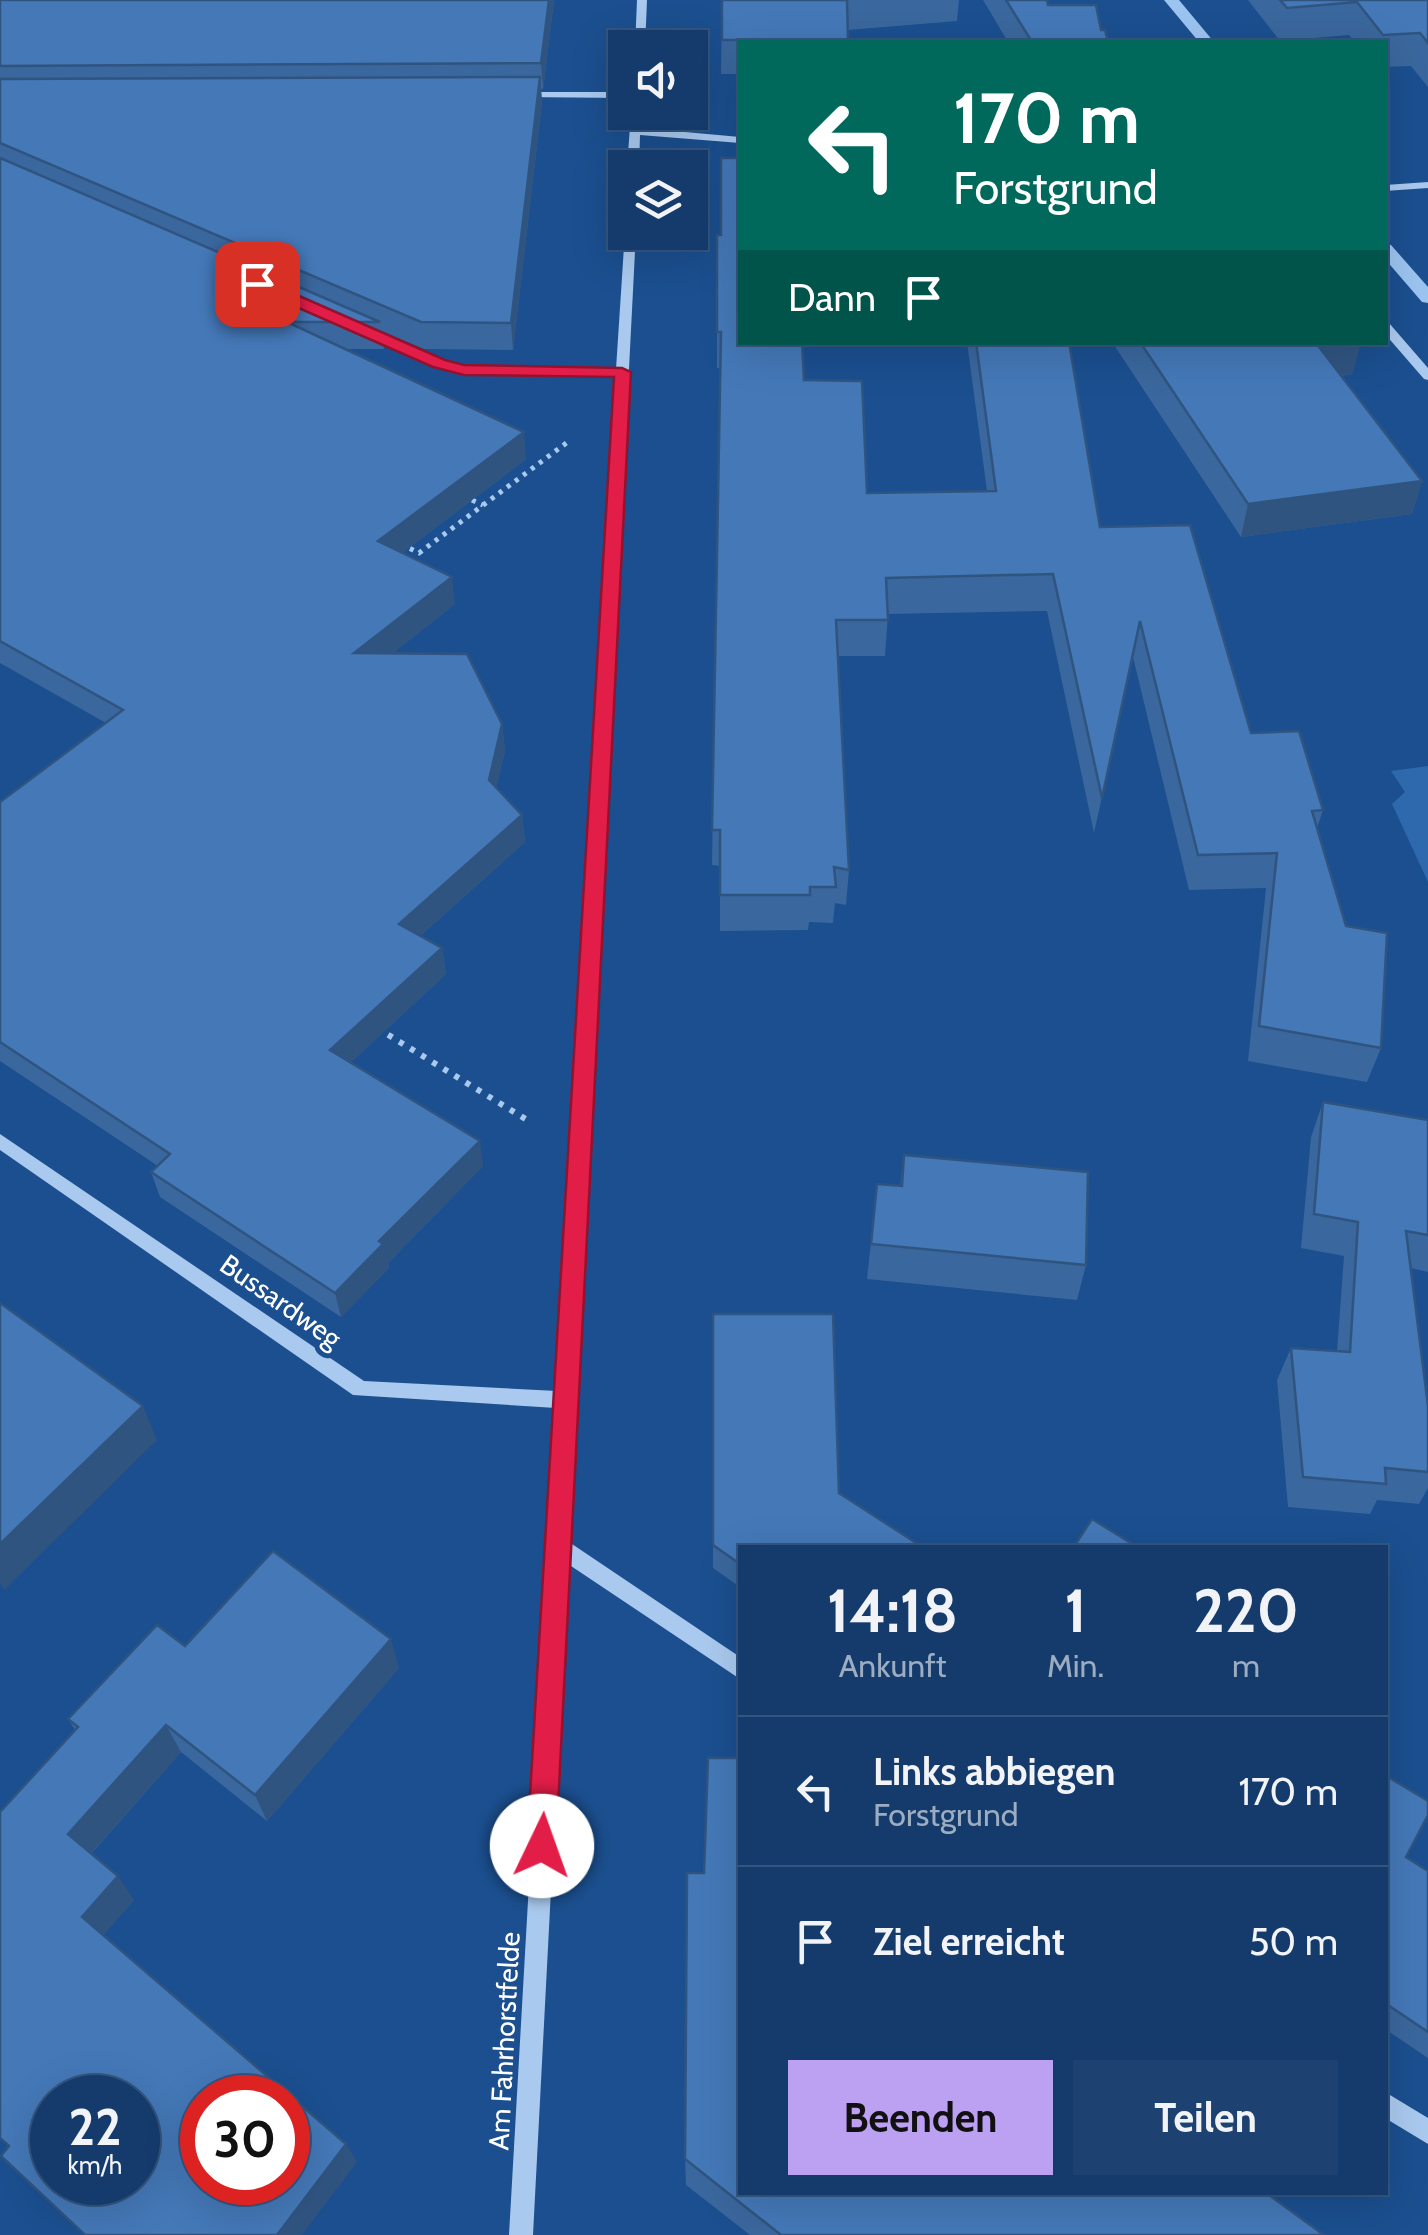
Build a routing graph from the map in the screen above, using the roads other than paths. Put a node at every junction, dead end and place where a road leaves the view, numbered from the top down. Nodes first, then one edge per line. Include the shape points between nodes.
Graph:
1 (642, 0) edge
2 (641, 30) edge
3 (500, 94) edge
4 (608, 95) edge
5 (636, 131) joint
6 (738, 140) edge
7 (634, 150) edge
8 (1428, 185) edge
9 (1388, 188) edge
10 (629, 250) edge
11 (342, 321) edge
12 (1388, 329) edge
13 (622, 372) junction
14 (1428, 376) edge
15 (0, 1141) edge
16 (566, 1400) junction
17 (559, 1547) junction
18 (738, 1669) edge
19 (1388, 2106) edge
20 (1428, 2132) edge
21 (520, 2235) edge

1 - 2 street
3 - 4 street
5 - 6 street
5 - 7 street
8 - 9 street
10 - 13 street, Am Fahrhorstfelde
11 - 13 street via 464,370
12 - 14 street
13 - 16 street, Am Fahrhorstfelde
15 - 16 street, Bussardweg via 360,1389
16 - 17 street, Am Fahrhorstfelde
17 - 18 street
17 - 21 street, Am Fahrhorstfelde
19 - 20 street

